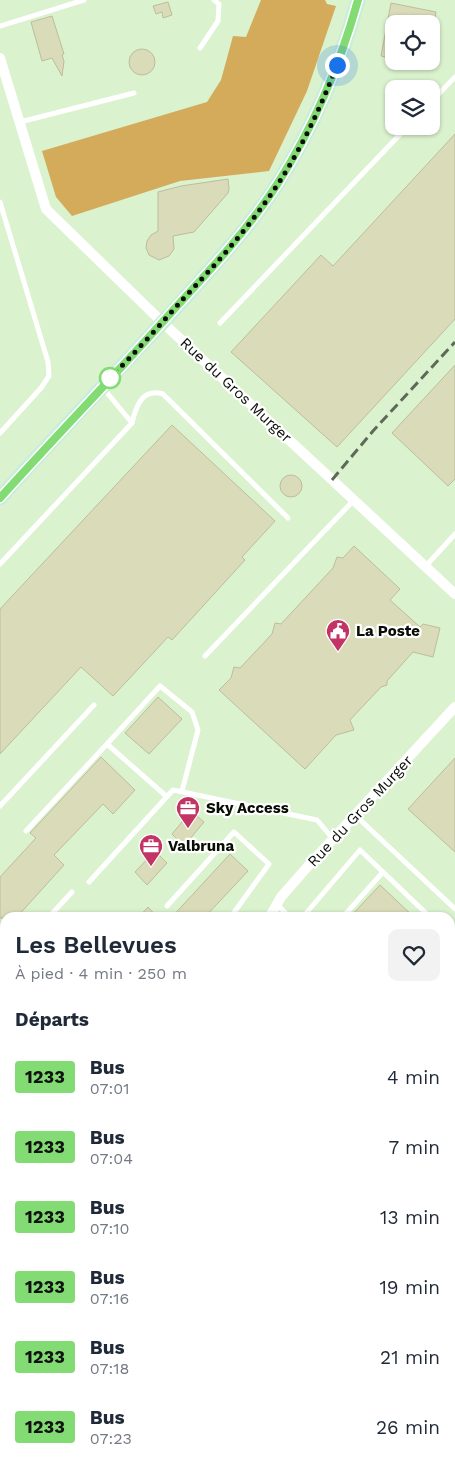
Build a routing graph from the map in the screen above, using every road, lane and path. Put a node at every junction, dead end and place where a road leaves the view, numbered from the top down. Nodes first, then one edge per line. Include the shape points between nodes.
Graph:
1 (84, 0) edge
2 (214, 0) edge
3 (358, 0) edge
4 (0, 26) edge
5 (200, 48) dead end
6 (0, 58) edge
7 (2, 73) edge
8 (455, 77) edge
9 (134, 93) dead end
10 (440, 93) edge
11 (20, 122) junction
12 (399, 135) edge
13 (0, 202) edge
14 (162, 322) junction
15 (220, 323) dead end
16 (102, 387) junction
17 (132, 422) junction
18 (0, 433) edge
19 (0, 498) edge
20 (353, 501) junction
21 (288, 518) dead end
22 (455, 534) edge
23 (450, 539) junction
24 (455, 543) edge
25 (0, 564) edge
26 (425, 566) junction
27 (455, 594) edge
28 (206, 656) dead end
29 (94, 705) dead end
30 (455, 707) edge
31 (107, 744) junction
32 (182, 792) junction
33 (166, 796) junction
34 (0, 806) edge
35 (355, 815) junction
36 (26, 831) dead end
37 (333, 839) junction
38 (383, 872) junction
39 (89, 882) dead end
40 (72, 892) dead end
41 (277, 904) junction
42 (167, 906) dead end
43 (455, 909) edge
44 (54, 912) edge
45 (234, 912) edge
46 (272, 912) edge
47 (284, 912) edge
48 (307, 912) edge
49 (347, 912) edge
50 (424, 912) edge

1 - 4 lane
2 - 5 lane via 219,4 218,21
3 - 14 street via 342,53 320,106 278,184 240,235
6 - 7 street, Rue du Gros Murger
7 - 11 street, Rue du Gros Murger
8 - 10 lane
9 - 11 lane
11 - 14 street, Rue du Gros Murger via 46,209
12 - 15 lane
13 - 18 lane via 48,362 49,376
14 - 16 street
14 - 20 street, Rue du Gros Murger
16 - 17 lane
16 - 19 street
17 - 21 lane via 136,406 148,395 155,392 163,394
17 - 25 lane
20 - 26 street, Rue du Gros Murger
20 - 28 lane
22 - 23 lane
23 - 24 lane
23 - 26 lane
26 - 27 street, Rue du Gros Murger
29 - 34 lane
30 - 35 street, Rue du Gros Murger
31 - 32 lane via 160,686 192,712 198,730
31 - 33 lane
31 - 36 lane
32 - 33 lane via 173,790
32 - 37 lane via 317,820
33 - 39 lane
35 - 37 street, Rue du Gros Murger
35 - 43 lane
37 - 41 street, Rue du Gros Murger
38 - 48 lane via 360,850
38 - 49 lane
38 - 50 lane
40 - 44 lane
41 - 46 street, Rue du Gros Murger
41 - 47 lane
42 - 45 lane via 234,832 269,864

